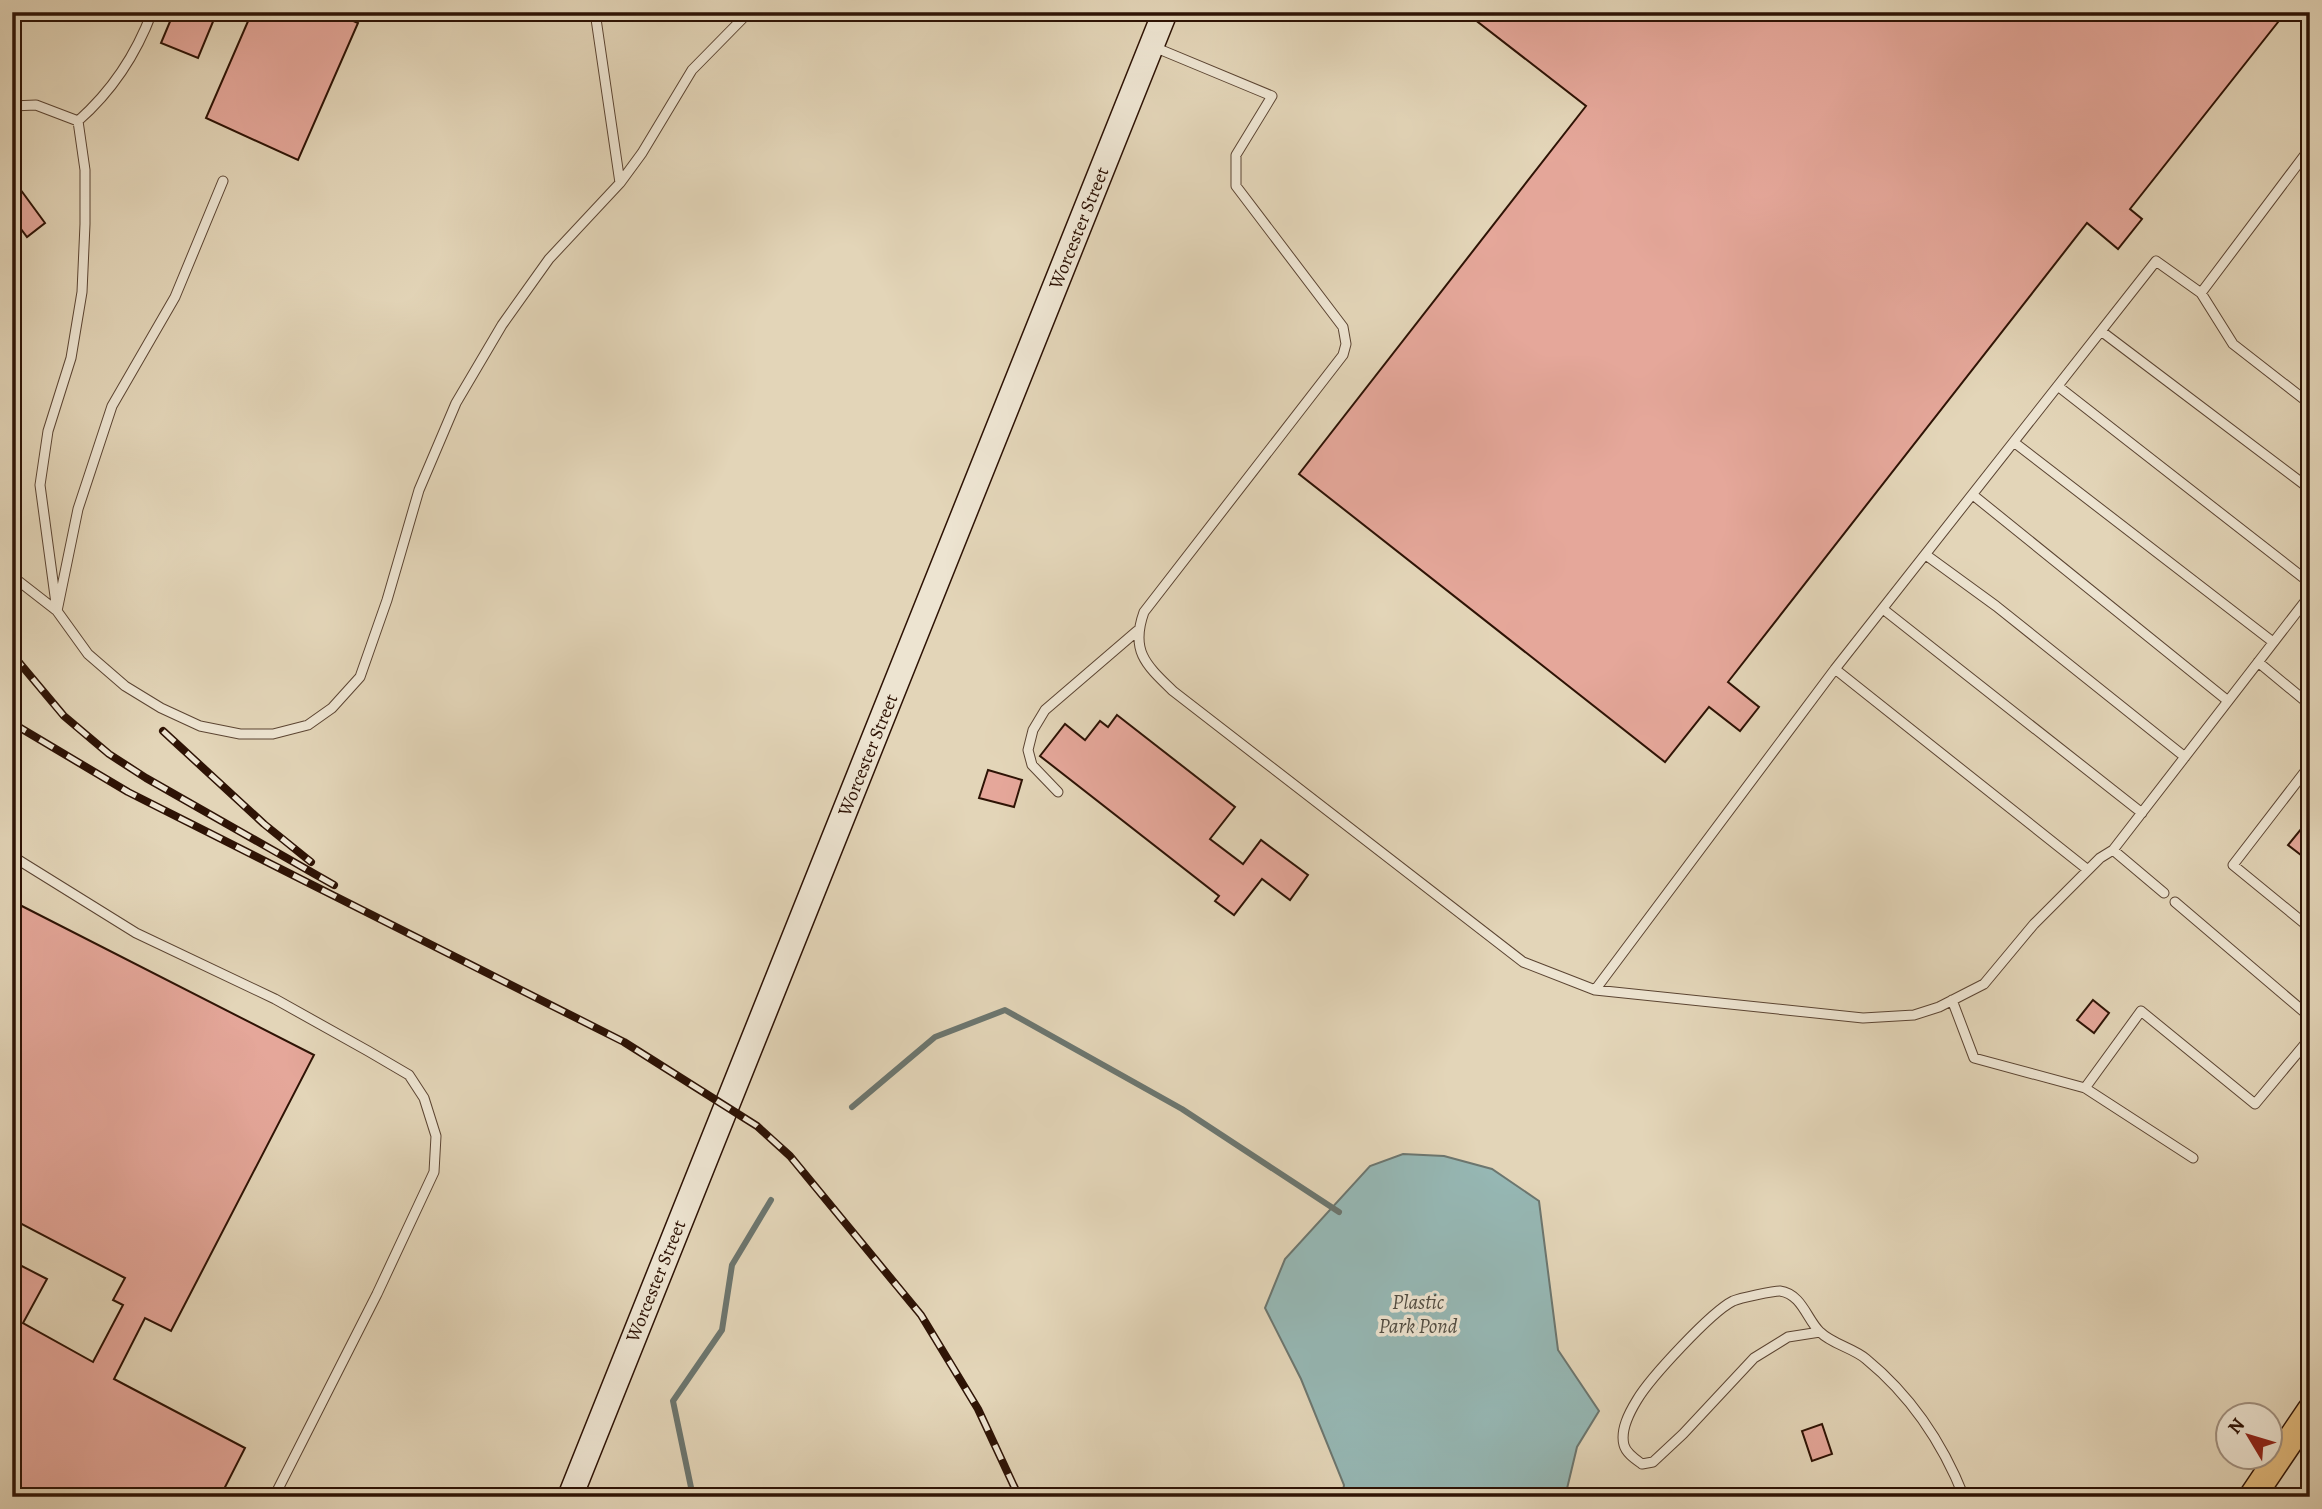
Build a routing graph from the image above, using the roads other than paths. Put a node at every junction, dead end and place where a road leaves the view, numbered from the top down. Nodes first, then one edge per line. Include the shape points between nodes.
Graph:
1 (152, 12) edge
2 (595, 12) edge
3 (749, 12) edge
4 (1165, 12) edge
5 (1152, 47) junction
6 (12, 106) edge
7 (78, 121) junction
8 (2310, 148) edge
9 (223, 180) dead end
10 (620, 183) junction
11 (2201, 293) junction
12 (2101, 331) junction
13 (2059, 387) junction
14 (2310, 404) edge
15 (2015, 443) junction
16 (2310, 489) edge
17 (1973, 495) junction
18 (1926, 555) junction
19 (12, 576) edge
20 (2310, 583) edge
21 (2310, 595) edge
22 (1883, 609) junction
23 (57, 611) junction
24 (1138, 631) junction
25 (2273, 642) junction
26 (2258, 662) junction
27 (1835, 669) junction
28 (2228, 701) junction
29 (2310, 705) edge
30 (2185, 757) junction
31 (2310, 765) edge
32 (1058, 792) dead end
33 (2142, 813) junction
34 (2113, 850) junction
35 (12, 856) edge
36 (2088, 870) junction
37 (2164, 893) dead end
38 (2175, 902) dead end
39 (2310, 928) edge
40 (1595, 990) junction
41 (1952, 1000) junction
42 (2310, 1017) edge
43 (2310, 1038) edge
44 (2085, 1088) junction
45 (2193, 1158) dead end
46 (1820, 1332) junction
47 (2310, 1411) edge
48 (274, 1497) edge
49 (570, 1497) edge
50 (1964, 1497) edge
51 (2252, 1497) edge

1 - 7 lane via 118,78
2 - 10 lane
3 - 10 lane via 692,70
4 - 5 main road, Worcester Street
5 - 24 lane via 1272,96 1236,155 1236,186 1343,327 1346,344 1343,355 1144,612
5 - 49 main road, Worcester Street
6 - 7 lane via 36,105
7 - 23 lane via 85,170 82,292 71,358 48,431 40,485
8 - 11 lane
9 - 23 lane via 175,297 112,406 78,509
10 - 23 lane via 549,259 502,325 456,403 419,490 360,677 332,708 308,725 273,734 240,734 200,726 125,686 88,654
11 - 12 lane via 2157,261
11 - 14 lane via 2233,344
12 - 13 lane
12 - 16 lane
13 - 15 lane
13 - 20 lane
15 - 17 lane
15 - 25 lane
17 - 18 lane
17 - 28 lane
18 - 22 lane
18 - 30 lane
19 - 23 lane
21 - 25 lane
22 - 27 lane
22 - 33 lane
24 - 32 lane via 1045,710 1033,730 1028,750 1032,765
24 - 40 lane via 1143,657 1173,691 1523,962
25 - 26 lane
26 - 28 lane
26 - 29 lane
27 - 36 lane
27 - 40 lane
28 - 30 lane
30 - 33 lane
31 - 39 lane via 2233,865
33 - 34 lane
34 - 36 lane
34 - 37 lane
35 - 48 lane via 136,933 275,999 409,1075 424,1098 436,1136 434,1172
36 - 41 lane via 2034,923 1983,984
38 - 42 lane
40 - 41 lane via 1863,1018 1914,1015
41 - 44 lane via 1974,1058
43 - 44 lane via 2255,1104 2141,1011
44 - 45 lane
46 - 46 lane via 1788,1337 1754,1359 1653,1462 1642,1464 1624,1446 1624,1426 1637,1398 1694,1332 1733,1301 1780,1291 1795,1298
46 - 50 lane via 1865,1357 1915,1408 1952,1467
47 - 51 main road

